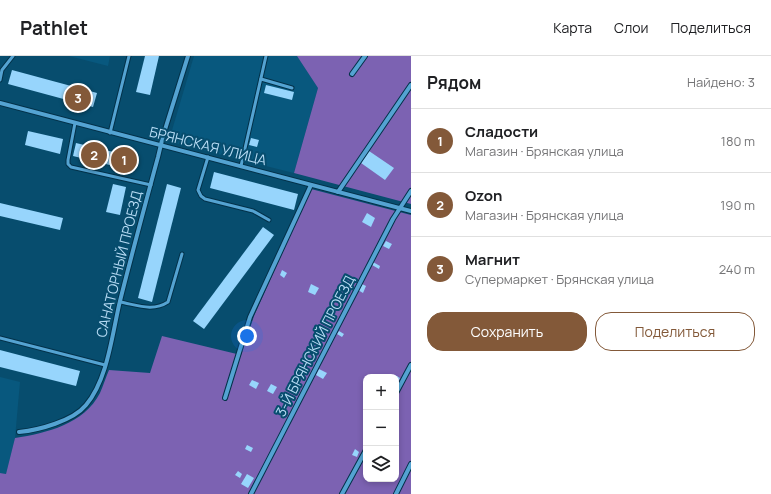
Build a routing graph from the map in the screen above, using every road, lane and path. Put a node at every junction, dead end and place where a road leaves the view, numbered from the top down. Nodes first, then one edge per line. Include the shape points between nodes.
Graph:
1 (13, 56) edge
2 (129, 56) edge
3 (188, 56) edge
4 (266, 56) edge
5 (365, 56) edge
6 (352, 74) dead end
7 (261, 79) junction
8 (0, 80) edge
9 (411, 85) edge
10 (292, 88) dead end
11 (0, 103) edge
12 (75, 123) junction
13 (110, 133) junction
14 (161, 146) junction
15 (208, 157) junction
16 (241, 166) junction
17 (151, 185) junction
18 (311, 185) junction
19 (411, 191) edge
20 (338, 192) junction
21 (400, 208) junction
22 (411, 211) edge
23 (269, 220) dead end
24 (182, 254) dead end
25 (120, 302) junction
26 (0, 338) edge
27 (105, 365) junction
28 (411, 365) edge
29 (399, 388) edge
30 (224, 398) dead end
31 (19, 432) dead end
32 (363, 456) edge
33 (411, 464) edge
34 (251, 494) edge
35 (342, 494) edge
36 (396, 494) edge

1 - 8 lane via 2,70
2 - 13 lane
3 - 14 street, САНАТОРНЫЙ ПРОЕЗД
4 - 7 lane
5 - 6 street
7 - 10 lane
7 - 16 lane
9 - 20 street
11 - 12 street, БРЯНСКАЯ УЛИЦА
12 - 13 street, БРЯНСКАЯ УЛИЦА
12 - 17 lane via 68,160 71,167
13 - 14 street, БРЯНСКАЯ УЛИЦА
14 - 15 street, БРЯНСКАЯ УЛИЦА
14 - 17 street, САНАТОРНЫЙ ПРОЕЗД
15 - 16 street, БРЯНСКАЯ УЛИЦА
15 - 23 lane via 198,190 201,196 253,211
16 - 18 street, БРЯНСКАЯ УЛИЦА
17 - 25 street, САНАТОРНЫЙ ПРОЕЗД
18 - 20 street, БРЯНСКАЯ УЛИЦА
18 - 30 street via 250,317
19 - 21 street, 3-Й БРЯНСКИЙ ПРОЕЗД
20 - 21 street, БРЯНСКАЯ УЛИЦА
21 - 22 street, БРЯНСКАЯ УЛИЦА
21 - 34 street, 3-Й БРЯНСКИЙ ПРОЕЗД
24 - 25 lane via 168,302 154,308
25 - 27 street, САНАТОРНЫЙ ПРОЕЗД
26 - 27 lane
27 - 31 street, САНАТОРНЫЙ ПРОЕЗД via 94,393 85,406 60,421
28 - 29 street
32 - 35 street
33 - 36 street

